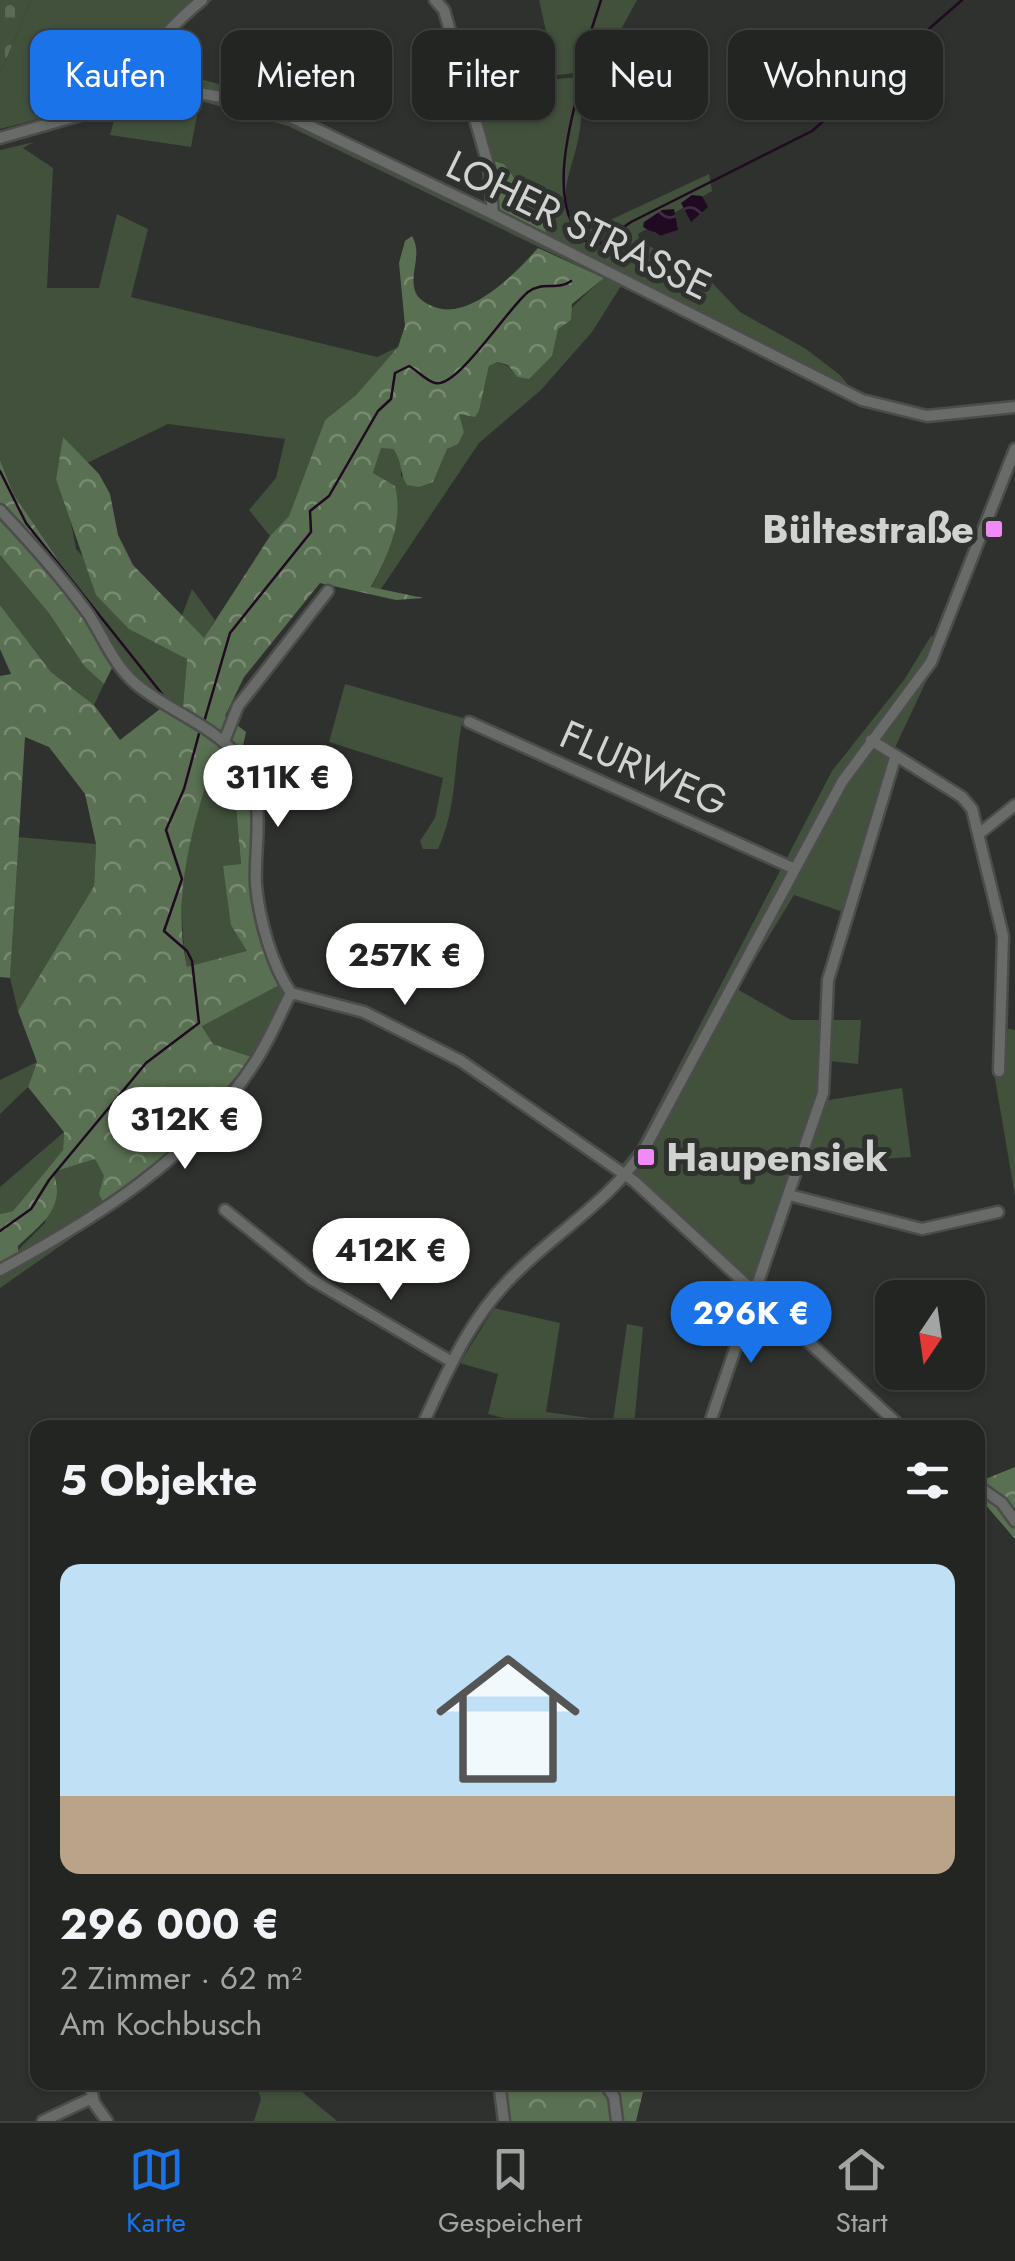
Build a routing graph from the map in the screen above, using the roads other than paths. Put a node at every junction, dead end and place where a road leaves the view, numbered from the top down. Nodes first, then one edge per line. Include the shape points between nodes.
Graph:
1 (202, 0) edge
2 (435, 0) edge
3 (167, 30) edge
4 (201, 94) edge
5 (63, 120) edge
6 (0, 138) edge
7 (493, 214) junction
8 (1015, 407) edge
9 (1015, 449) edge
10 (0, 510) edge
11 (328, 591) dead end
12 (469, 722) dead end
13 (226, 739) junction
14 (871, 740) junction
15 (895, 758) junction
16 (1015, 805) edge
17 (980, 832) junction
18 (795, 869) junction
19 (291, 994) junction
20 (999, 1071) dead end
21 (624, 1174) junction
22 (789, 1195) junction
23 (224, 1210) dead end
24 (998, 1212) dead end
25 (0, 1270) edge
26 (756, 1292) junction
27 (452, 1362) junction
28 (425, 1420) edge
29 (711, 1420) edge
30 (893, 1420) edge
31 (985, 1491) edge
32 (1015, 1521) edge
33 (91, 2090) edge
34 (501, 2090) edge
35 (609, 2090) edge
36 (92, 2098) junction
37 (43, 2121) edge
38 (107, 2121) edge
39 (504, 2121) edge
40 (617, 2121) edge

1 - 3 street
2 - 7 street via 444,10 490,168
4 - 7 street, LOHER STRASSE via 289,116
5 - 6 street, LOHER STRASSE
7 - 8 street, LOHER STRASSE via 862,400 927,416
9 - 14 street via 931,662
10 - 13 street via 58,572 114,662 136,684
11 - 13 street via 238,706
12 - 18 street, FLURWEG
13 - 19 street via 250,775 259,835 256,886 279,976
14 - 15 street
14 - 18 street
15 - 17 street via 962,797
15 - 22 street via 828,980 826,1079
16 - 17 street
17 - 20 street via 1003,936
18 - 21 street via 646,1146
19 - 21 street via 364,1012 446,1052
19 - 25 street via 254,1064 200,1133 114,1204
21 - 26 street
21 - 27 street via 510,1278
22 - 24 street via 922,1229
22 - 26 street
23 - 27 street via 311,1279
26 - 29 street
26 - 30 street
27 - 28 street
31 - 32 street
33 - 36 street
34 - 39 street
35 - 40 street
36 - 37 street
36 - 38 street

